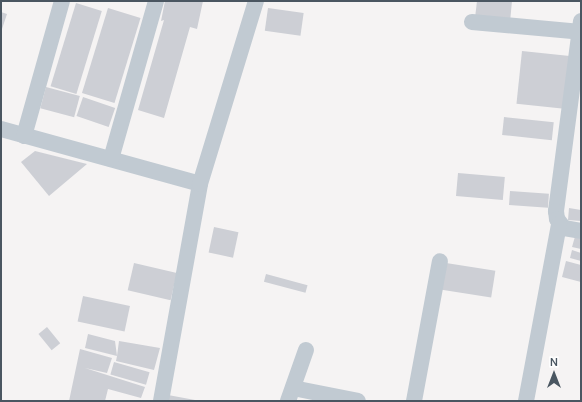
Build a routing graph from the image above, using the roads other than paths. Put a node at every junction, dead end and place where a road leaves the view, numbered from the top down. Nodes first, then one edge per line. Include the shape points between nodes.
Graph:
1 (62, 1) edge
2 (156, 1) edge
3 (256, 1) edge
4 (472, 22) dead end
5 (581, 28) edge
6 (1, 129) edge
7 (24, 136) junction
8 (111, 159) junction
9 (200, 184) junction
10 (559, 224) junction
11 (581, 231) edge
12 (440, 261) dead end
13 (306, 350) dead end
14 (290, 394) edge
15 (161, 401) edge
16 (358, 401) edge
17 (414, 401) edge
18 (526, 401) edge

1 - 7 street
2 - 8 street
3 - 9 street
4 - 5 street
5 - 10 street via 556,210
6 - 7 street
7 - 8 street
8 - 9 street
9 - 15 street
10 - 11 street via 564,228
10 - 18 street
12 - 17 street
13 - 14 street
14 - 16 street

